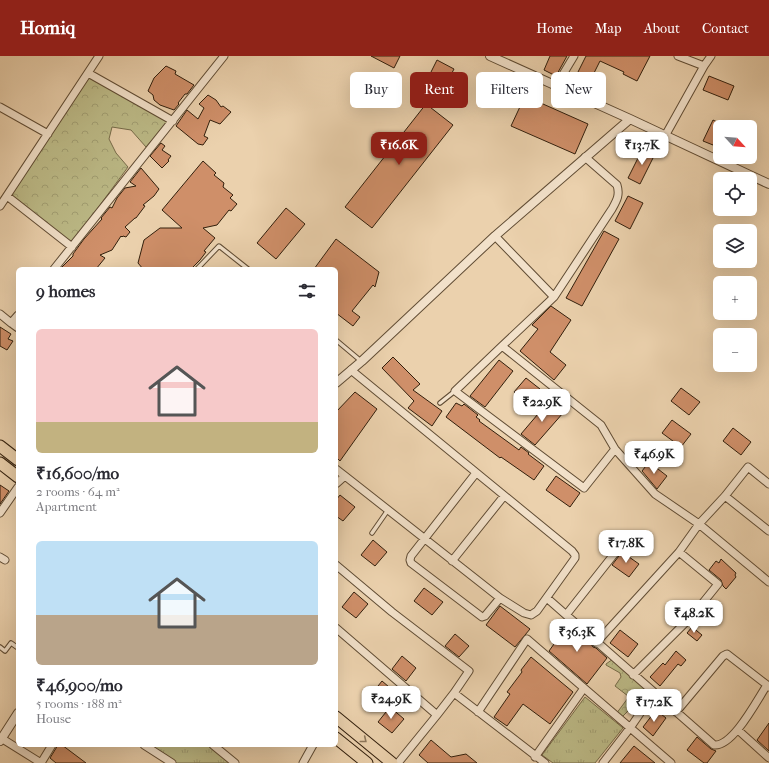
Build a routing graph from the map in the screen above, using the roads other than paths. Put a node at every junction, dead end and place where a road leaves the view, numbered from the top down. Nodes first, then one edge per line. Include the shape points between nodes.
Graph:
1 (100, 56) edge
2 (224, 56) edge
3 (490, 56) edge
4 (574, 56) edge
5 (678, 56) edge
6 (711, 56) edge
7 (704, 66) junction
8 (88, 72) junction
9 (564, 72) edge
10 (551, 84) edge
11 (0, 107) edge
12 (605, 108) edge
13 (630, 119) junction
14 (173, 121) junction
15 (48, 134) junction
16 (664, 136) junction
17 (585, 157) junction
18 (769, 184) edge
19 (7, 196) junction
20 (0, 206) edge
21 (494, 236) junction
22 (72, 247) junction
23 (56, 267) edge
24 (199, 267) edge
25 (245, 267) edge
26 (554, 297) junction
27 (0, 314) edge
28 (16, 317) edge
29 (11, 323) junction
30 (16, 327) edge
31 (338, 342) edge
32 (502, 346) junction
33 (362, 361) junction
34 (351, 370) junction
35 (338, 382) edge
36 (455, 391) junction
37 (440, 403) dead end
38 (0, 446) edge
39 (615, 449) junction
40 (16, 458) edge
41 (0, 463) edge
42 (338, 471) edge
43 (476, 473) junction
44 (16, 475) edge
45 (345, 476) junction
46 (338, 482) edge
47 (769, 484) edge
48 (16, 489) edge
49 (504, 496) junction
50 (725, 496) junction
51 (388, 510) junction
52 (0, 513) edge
53 (700, 524) junction
54 (769, 530) edge
55 (372, 533) dead end
56 (424, 539) junction
57 (626, 539) dead end
58 (679, 552) junction
59 (452, 560) junction
60 (338, 567) edge
61 (769, 582) edge
62 (500, 598) junction
63 (548, 599) junction
64 (566, 615) junction
65 (338, 630) edge
66 (596, 643) junction
67 (0, 647) edge
68 (16, 647) edge
69 (633, 675) junction
70 (768, 686) edge
71 (584, 688) junction
72 (454, 693) junction
73 (654, 693) junction
74 (478, 712) junction
75 (676, 712) junction
76 (437, 715) junction
77 (16, 716) edge
78 (338, 719) edge
79 (630, 728) junction
80 (738, 730) junction
81 (1, 740) edge
82 (338, 740) edge
83 (51, 747) edge
84 (147, 747) edge
85 (215, 747) edge
86 (312, 747) edge
87 (535, 757) junction
88 (769, 758) edge
89 (41, 763) edge
90 (172, 763) edge
91 (235, 763) edge
92 (303, 763) edge
93 (367, 763) edge
94 (392, 763) edge
95 (398, 763) edge
96 (545, 763) edge
97 (603, 763) edge
98 (672, 763) edge

1 - 8 street
2 - 14 street
3 - 10 street
4 - 9 street
5 - 7 street
6 - 7 street
7 - 16 street
8 - 14 street
8 - 15 street
11 - 15 street
12 - 13 street
13 - 16 street
13 - 17 street
14 - 22 street
15 - 19 street
16 - 18 street
17 - 21 street
17 - 26 street via 617,185 619,197
19 - 20 street
19 - 22 street
21 - 26 street
21 - 33 street
22 - 23 street
24 - 25 lane via 219,246
26 - 32 street
27 - 29 street
28 - 29 street
29 - 30 street
31 - 33 lane
32 - 36 street
32 - 39 street via 601,425
33 - 34 street
34 - 35 street
34 - 43 street
36 - 37 lane
36 - 39 street via 584,488
38 - 40 main road
39 - 53 street via 655,494
41 - 44 main road
42 - 45 street
43 - 49 street
43 - 56 street
45 - 46 street
45 - 51 street
47 - 50 street via 748,468
48 - 52 street
49 - 59 street
49 - 63 street via 575,555
50 - 53 street
50 - 54 street
51 - 55 lane
51 - 56 street
53 - 58 street
53 - 61 street
56 - 59 street
56 - 62 street via 411,556 411,563 478,616 485,616
57 - 64 street
58 - 66 street
58 - 69 street via 718,584 693,615
59 - 62 street
60 - 72 street via 469,671
62 - 63 street via 531,615
63 - 64 street
64 - 66 street
65 - 76 street
66 - 69 street
67 - 68 lane via 6,651 11,643
69 - 73 street
70 - 75 street via 727,654 722,656
70 - 80 street
71 - 74 street via 527,639
71 - 79 street
71 - 87 street
72 - 74 street
72 - 76 street
73 - 75 street
73 - 79 street
74 - 87 street
75 - 80 street via 714,745 725,742
76 - 95 street
77 - 81 street
78 -> 94 main road
79 - 97 street
79 - 98 street
80 - 88 street
81 - 89 street
82 - 93 main road
83 - 89 street
84 - 90 street
85 - 91 street
86 - 92 street
87 - 96 street

